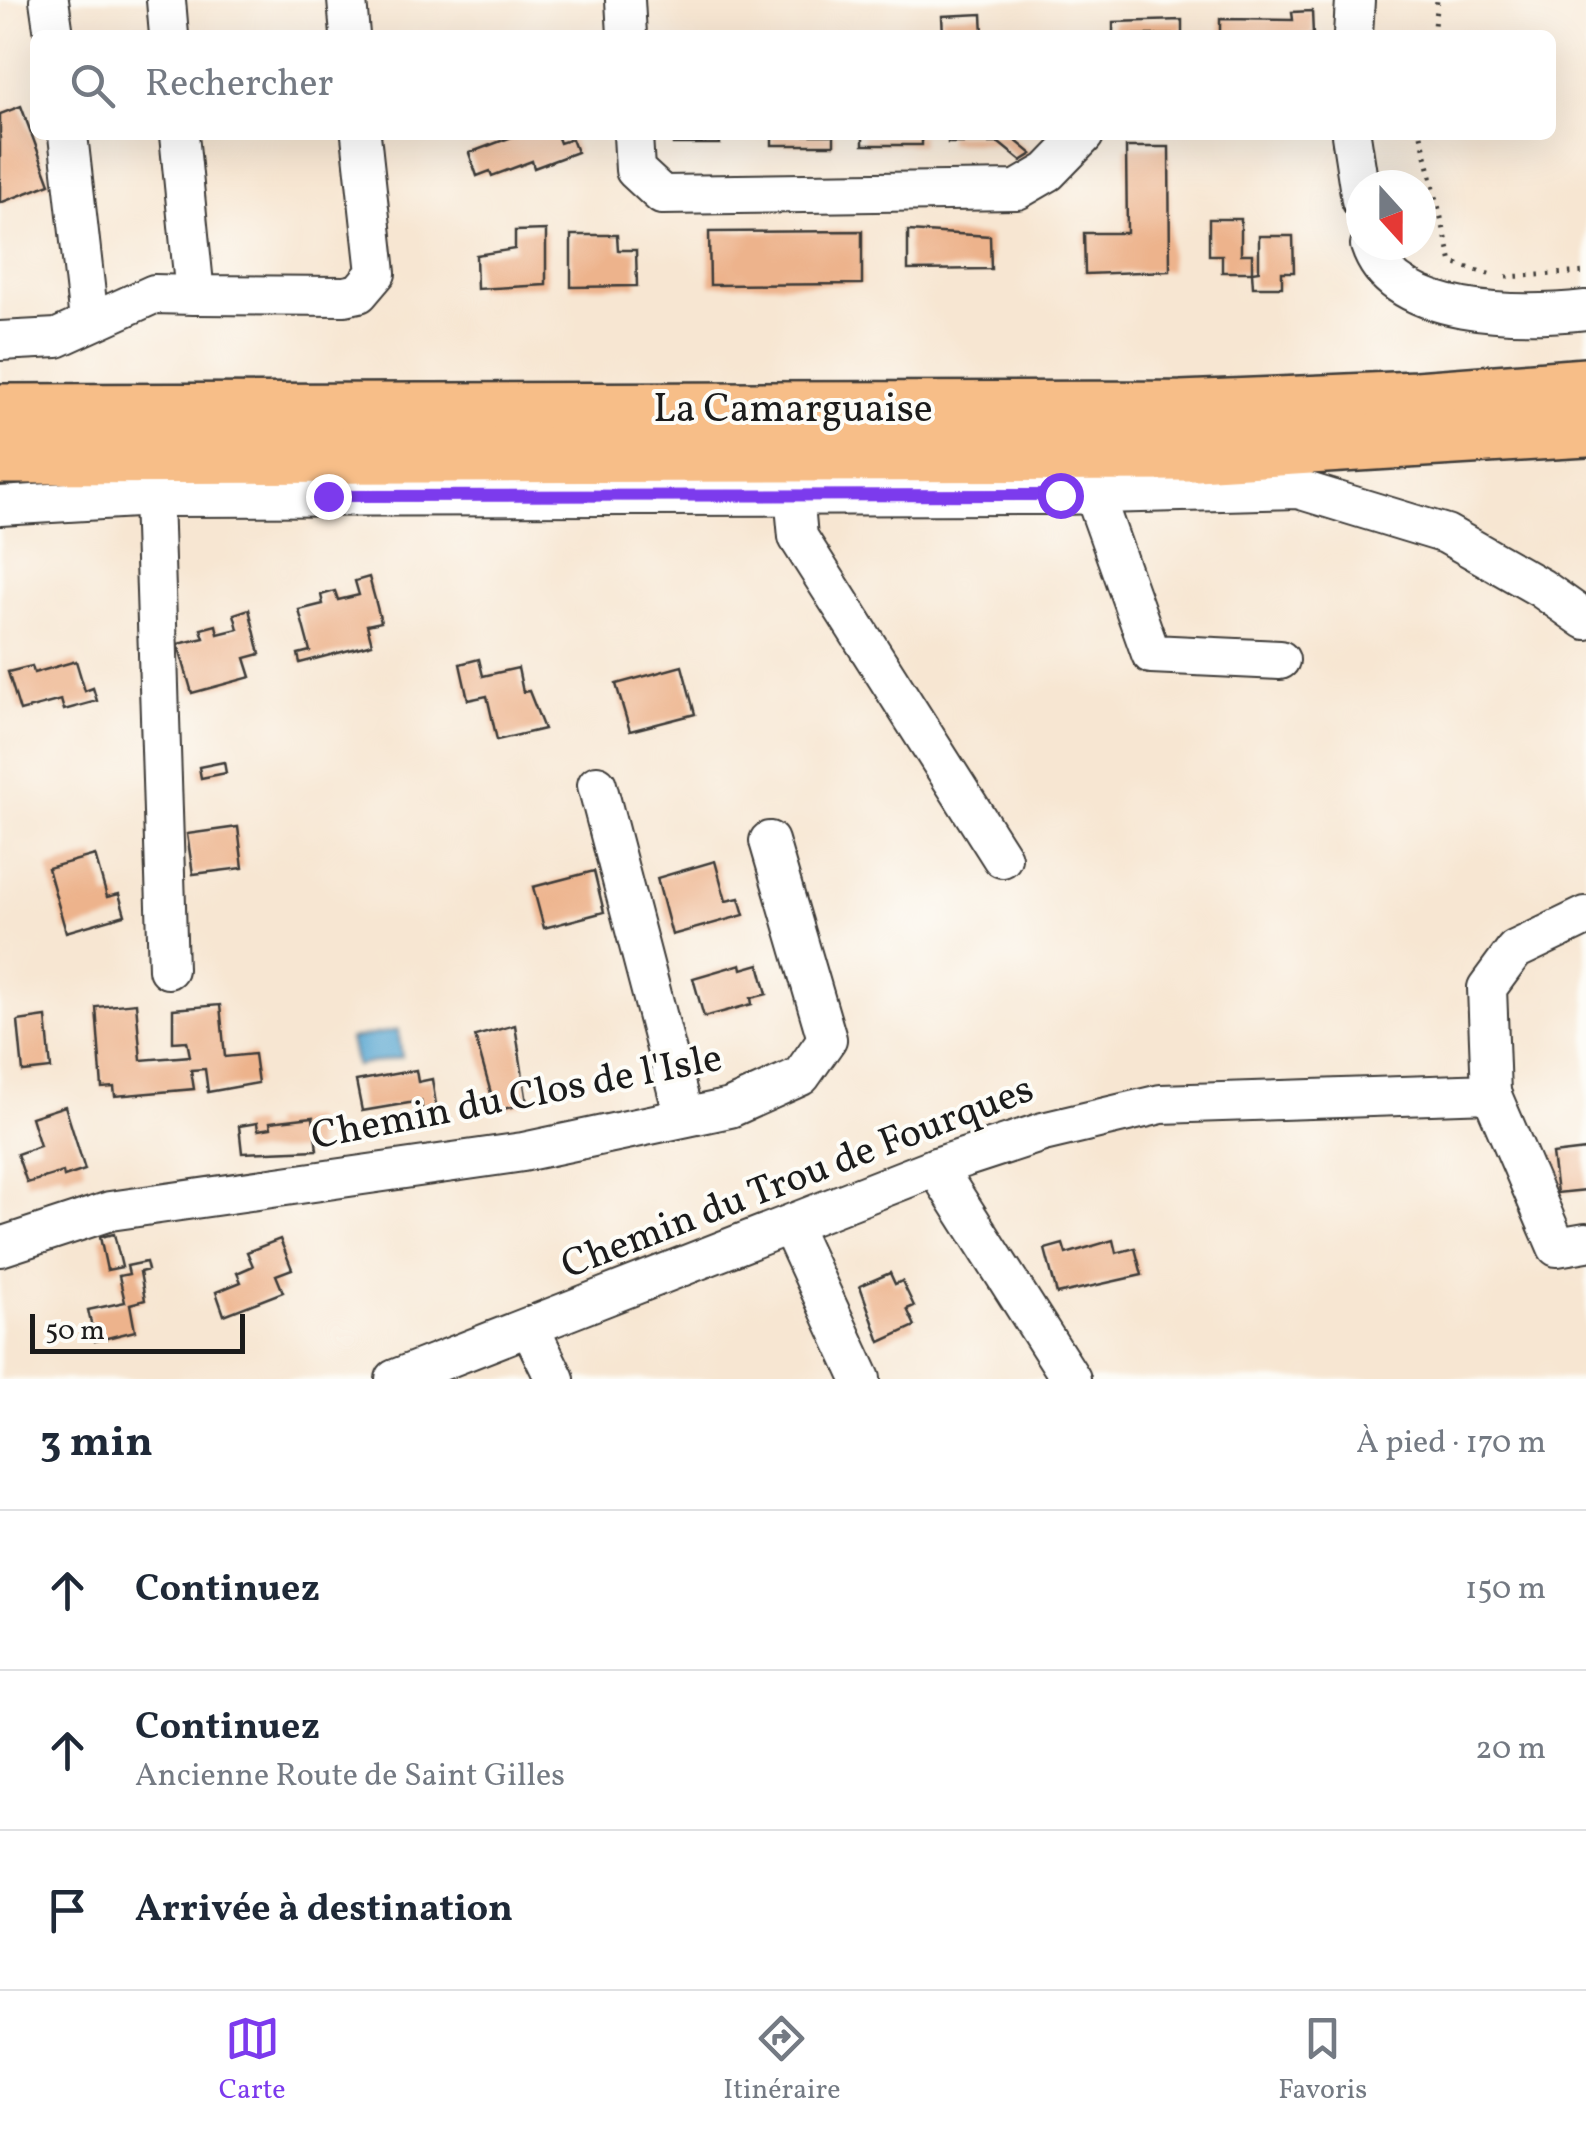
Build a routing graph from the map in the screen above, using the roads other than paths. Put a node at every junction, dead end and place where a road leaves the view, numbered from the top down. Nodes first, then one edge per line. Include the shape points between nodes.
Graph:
1 (49, 0) edge
2 (166, 0) edge
3 (347, 0) edge
4 (625, 0) edge
5 (1355, 0) edge
6 (53, 30) edge
7 (169, 30) edge
8 (350, 30) edge
9 (627, 30) edge
10 (1352, 30) edge
11 (69, 140) edge
12 (179, 140) edge
13 (362, 140) edge
14 (633, 140) edge
15 (1079, 140) edge
16 (1353, 140) edge
17 (1357, 170) edge
18 (1377, 260) edge
19 (194, 294) junction
20 (1586, 310) edge
21 (89, 322) junction
22 (0, 341) edge
23 (1586, 386) edge
24 (0, 412) edge
25 (1586, 430) edge
26 (0, 456) edge
27 (794, 494) junction
28 (1094, 494) junction
29 (154, 497) junction
30 (0, 506) edge
31 (1586, 620) edge
32 (1280, 660) dead end
33 (596, 785) dead end
34 (769, 841) dead end
35 (1002, 858) dead end
36 (1586, 916) edge
37 (168, 969) dead end
38 (1491, 1092) junction
39 (684, 1118) junction
40 (936, 1167) junction
41 (790, 1224) junction
42 (1586, 1242) edge
43 (0, 1248) edge
44 (530, 1328) junction
45 (395, 1379) edge
46 (554, 1379) edge
47 (861, 1379) edge
48 (1071, 1379) edge

1 - 6 street
2 - 7 street
3 - 8 street
4 - 9 street
5 - 10 street
11 - 21 street
12 - 19 street
13 - 19 street via 376,273 370,284 345,296
14 - 15 street via 635,170 662,195 1017,190 1048,172
16 - 17 street
18 - 20 street via 1408,292 1442,302 1482,311
19 - 21 street via 154,294
21 - 22 street via 57,338
23 - 24 highway, La Camarguaise via 1181,409
25 - 26 highway, La Camarguaise via 1196,453
27 - 28 street
27 - 29 street
27 - 35 street via 798,537
28 - 31 street via 1298,489 1446,534
28 - 32 street via 1151,654
29 - 30 street
29 - 37 street
33 - 39 street
34 - 39 street, Chemin du Clos de l'Isle via 827,1039 801,1076 730,1108
36 - 38 street via 1515,950 1487,988
38 - 40 street, Chemin du Trou de Fourques via 1161,1104
38 - 42 street via 1557,1247
39 - 43 street, Chemin du Clos de l'Isle via 523,1152 110,1211
40 - 41 street, Chemin du Trou de Fourques
40 - 48 street
41 - 44 street, Chemin du Trou de Fourques
41 - 47 street
44 - 45 street, Chemin du Trou de Fourques
44 - 46 street

